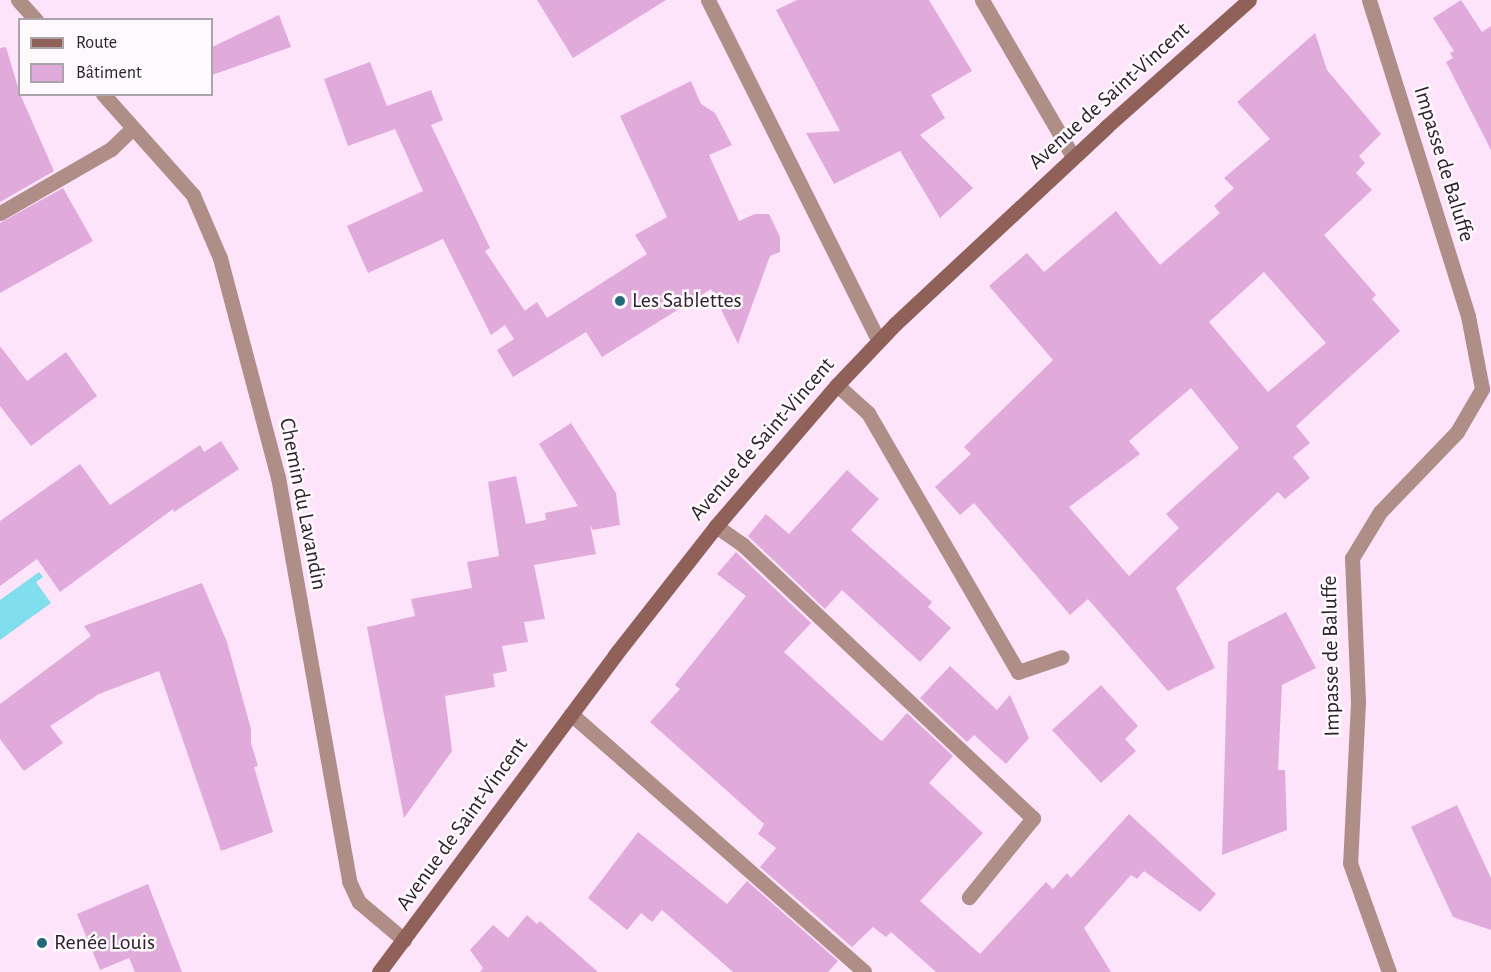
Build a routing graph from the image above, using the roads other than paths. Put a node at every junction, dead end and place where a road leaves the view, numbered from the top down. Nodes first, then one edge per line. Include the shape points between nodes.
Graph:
1 (18, 0) edge
2 (708, 0) edge
3 (982, 0) edge
4 (1249, 0) edge
5 (1369, 0) edge
6 (34, 18) edge
7 (105, 96) edge
8 (133, 128) junction
9 (1073, 157) junction
10 (0, 213) edge
11 (878, 340) junction
12 (837, 385) junction
13 (1487, 390) edge
14 (716, 526) junction
15 (1062, 657) dead end
16 (571, 714) junction
17 (969, 897) dead end
18 (404, 940) junction
19 (864, 971) edge
20 (379, 972) edge
21 (1389, 972) edge

1 - 6 street
2 - 11 street
3 - 9 street
4 - 9 street, Avenue de Saint-Vincent
5 - 13 street, Impasse de Baluffe via 1468,316
7 - 8 street, Chemin du Lavandin
8 - 10 street via 111,149
8 - 18 street, Chemin du Lavandin via 193,195 220,258 278,477 349,881 359,902
9 - 11 street, Avenue de Saint-Vincent
11 - 12 street, Avenue de Saint-Vincent
12 - 14 street, Avenue de Saint-Vincent
12 - 15 street via 868,413 1018,672
13 - 21 street, Impasse de Baluffe via 1457,432 1380,512 1352,558 1358,702 1350,863
14 - 16 street, Avenue de Saint-Vincent
14 - 17 street via 742,544 1033,818
16 - 18 street, Avenue de Saint-Vincent
16 - 19 street
18 - 20 street, Avenue de Saint-Vincent

